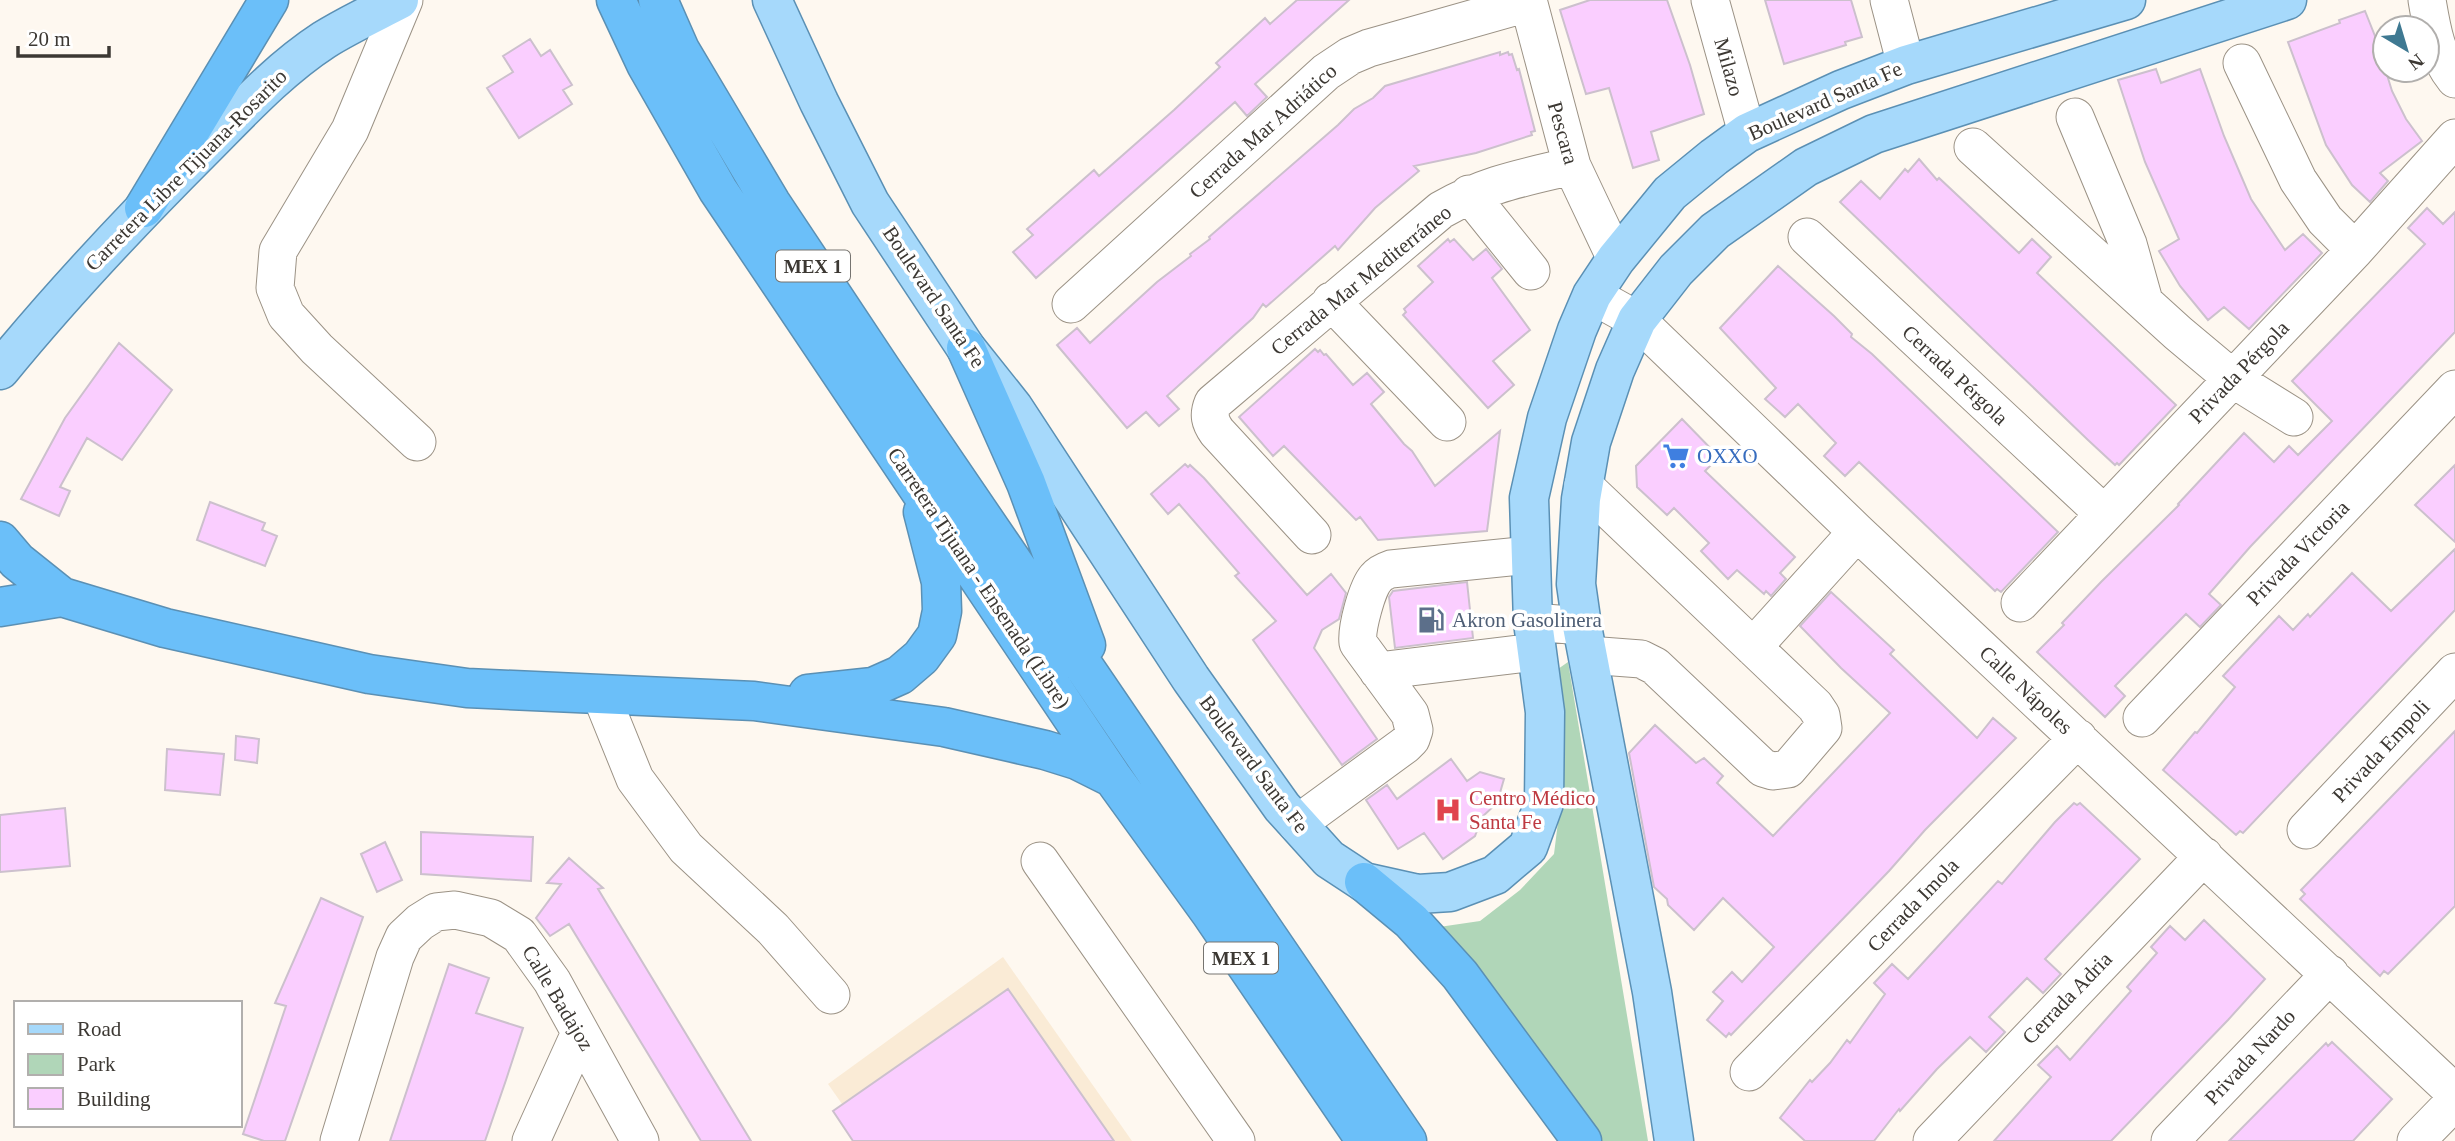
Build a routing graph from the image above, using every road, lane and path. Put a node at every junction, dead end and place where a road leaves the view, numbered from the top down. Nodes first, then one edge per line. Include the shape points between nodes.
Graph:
1 (269, 0) edge
2 (401, 0) edge
3 (616, 0) edge
4 (658, 0) edge
5 (772, 0) edge
6 (1710, 0) edge
7 (1889, 0) edge
8 (2287, 0) edge
9 (2427, 0) edge
10 (1528, 1) edge
11 (2102, 4) edge
12 (2242, 63) dead end
13 (1906, 65) junction
14 (2455, 79) edge
15 (2075, 117) dead end
16 (1747, 133) junction
17 (2455, 138) edge
18 (1973, 148) dead end
19 (1572, 166) junction
20 (1469, 194) junction
21 (144, 208) junction
22 (1807, 237) dead end
23 (2355, 250) junction
24 (1616, 259) junction
25 (1531, 271) dead end
26 (1592, 295) junction
27 (2144, 301) junction
28 (1331, 302) junction
29 (1071, 304) dead end
30 (1637, 320) junction
31 (966, 348) junction
32 (0, 370) edge
33 (2233, 379) junction
34 (2455, 388) edge
35 (2294, 417) dead end
36 (1447, 422) dead end
37 (418, 442) dead end
38 (914, 480) junction
39 (1583, 485) junction
40 (2103, 513) junction
41 (1857, 532) junction
42 (1312, 535) dead end
43 (0, 541) edge
44 (1530, 555) junction
45 (62, 597) junction
46 (2020, 603) dead end
47 (0, 607) edge
48 (1534, 637) junction
49 (1585, 641) junction
50 (1753, 648) junction
51 (1378, 671) junction
52 (2455, 672) edge
53 (601, 695) junction
54 (1106, 699) junction
55 (754, 701) junction
56 (2142, 718) dead end
57 (2078, 738) junction
58 (1113, 778) junction
59 (1297, 824) junction
60 (2306, 830) dead end
61 (2204, 856) junction
62 (1040, 861) dead end
63 (1364, 882) junction
64 (2330, 974) junction
65 (831, 995) dead end
66 (580, 1033) junction
67 (1749, 1072) dead end
68 (2455, 1093) edge
69 (2455, 1101) edge
70 (339, 1141) edge
71 (531, 1141) edge
72 (640, 1141) edge
73 (1236, 1141) edge
74 (1366, 1141) edge
75 (1407, 1141) edge
76 (1582, 1141) edge
77 (1674, 1141) edge
78 (1931, 1141) edge
79 (2170, 1141) edge
80 (2416, 1141) edge

1 - 21 highway
2 - 21 main road, Carretera Libre Tijuana-Rosarito via 324,41 291,65
2 - 37 street via 350,130 278,251 275,288 286,315 317,349
3 - 38 highway, Carretera Tijuana - Ensenada (Libre) / MEX 1 via 646,64 718,190
4 - 54 highway, Carretera Tijuana - Ensenada (Libre) / MEX 1 via 680,50 771,203
5 - 31 main road, Boulevard Santa Fe via 870,202
6 - 16 street, Milazo
7 - 13 street
8 - 30 main road via 1874,134 1840,150 1806,167 1715,231 1676,270
9 - 14 street via 2440,57
10 - 19 street, Pescara
10 - 29 street, Cerrada Mar Adriático via 1350,56 1326,72
11 - 13 main road, Boulevard Santa Fe
12 - 23 street via 2298,180 2325,220
13 - 16 main road, Boulevard Santa Fe
15 - 27 street via 2128,244
16 - 24 main road, Boulevard Santa Fe via 1670,193
17 - 23 street, Privada Pérgola
18 - 27 street
19 - 20 street, Cerrada Mar Mediterráneo
19 - 24 street, Pescara
20 - 25 street
20 - 28 street, Cerrada Mar Mediterráneo via 1441,210
21 - 32 main road, Carretera Libre Tijuana-Rosarito
22 - 40 street, Cerrada Pérgola
23 - 33 street, Privada Pérgola
24 - 26 main road, Boulevard Santa Fe
26 - 30 street, Calle Nápoles
26 - 44 main road, Boulevard Santa Fe via 1546,418 1530,498
27 - 33 street
28 - 36 street
28 - 42 street, Cerrada Mar Mediterráneo via 1221,396 1209,413 1217,432
30 - 39 main road via 1591,442
30 - 41 street, Calle Nápoles
31 - 54 highway via 1026,483
31 - 59 main road, Boulevard Santa Fe via 1013,407 1191,680
33 - 35 street
33 - 40 street, Privada Pérgola
34 - 56 street, Privada Victoria
38 - 55 highway via 941,582 937,635 900,675 873,687
38 - 58 highway, Carretera Tijuana - Ensenada (Libre) / MEX 1
39 - 49 main road via 1576,584
39 - 50 street
40 - 46 street, Privada Pérgola
41 - 50 street
41 - 57 street, Calle Nápoles
43 - 45 highway
44 - 48 main road, Boulevard Santa Fe
44 - 51 street via 1391,569 1379,575 1371,586 1357,636
45 - 47 highway
45 - 53 highway via 165,628 369,674 467,688
48 - 49 street
48 - 51 street
48 - 63 main road, Boulevard Santa Fe via 1545,712 1544,803 1528,847 1494,875 1450,892 1418,894
49 - 50 street via 1655,666 1763,768 1788,769 1823,728 1821,715
49 - 77 main road via 1652,992
51 - 59 street via 1410,714 1411,739
52 - 60 street, Privada Empoli
53 - 55 highway
53 - 65 street via 635,779 686,848 772,929
54 - 75 highway, Carretera Tijuana - Ensenada (Libre) / MEX 1
55 - 58 highway via 991,737 1077,760
57 - 61 street, Calle Nápoles
57 - 67 street, Cerrada Imola
58 - 74 highway, Carretera Tijuana - Ensenada (Libre) / MEX 1
59 - 63 main road, Boulevard Santa Fe via 1329,859
61 - 64 street, Calle Nápoles
61 - 78 street, Cerrada Adria
62 - 73 street
63 - 76 highway via 1411,921 1460,975
64 - 68 street, Calle Nápoles
64 - 79 street, Privada Nardo
66 - 70 street, Calle Badajoz via 519,934 491,918 455,910 436,912 404,937
66 - 71 street
66 - 72 street, Calle Badajoz
69 - 80 street

